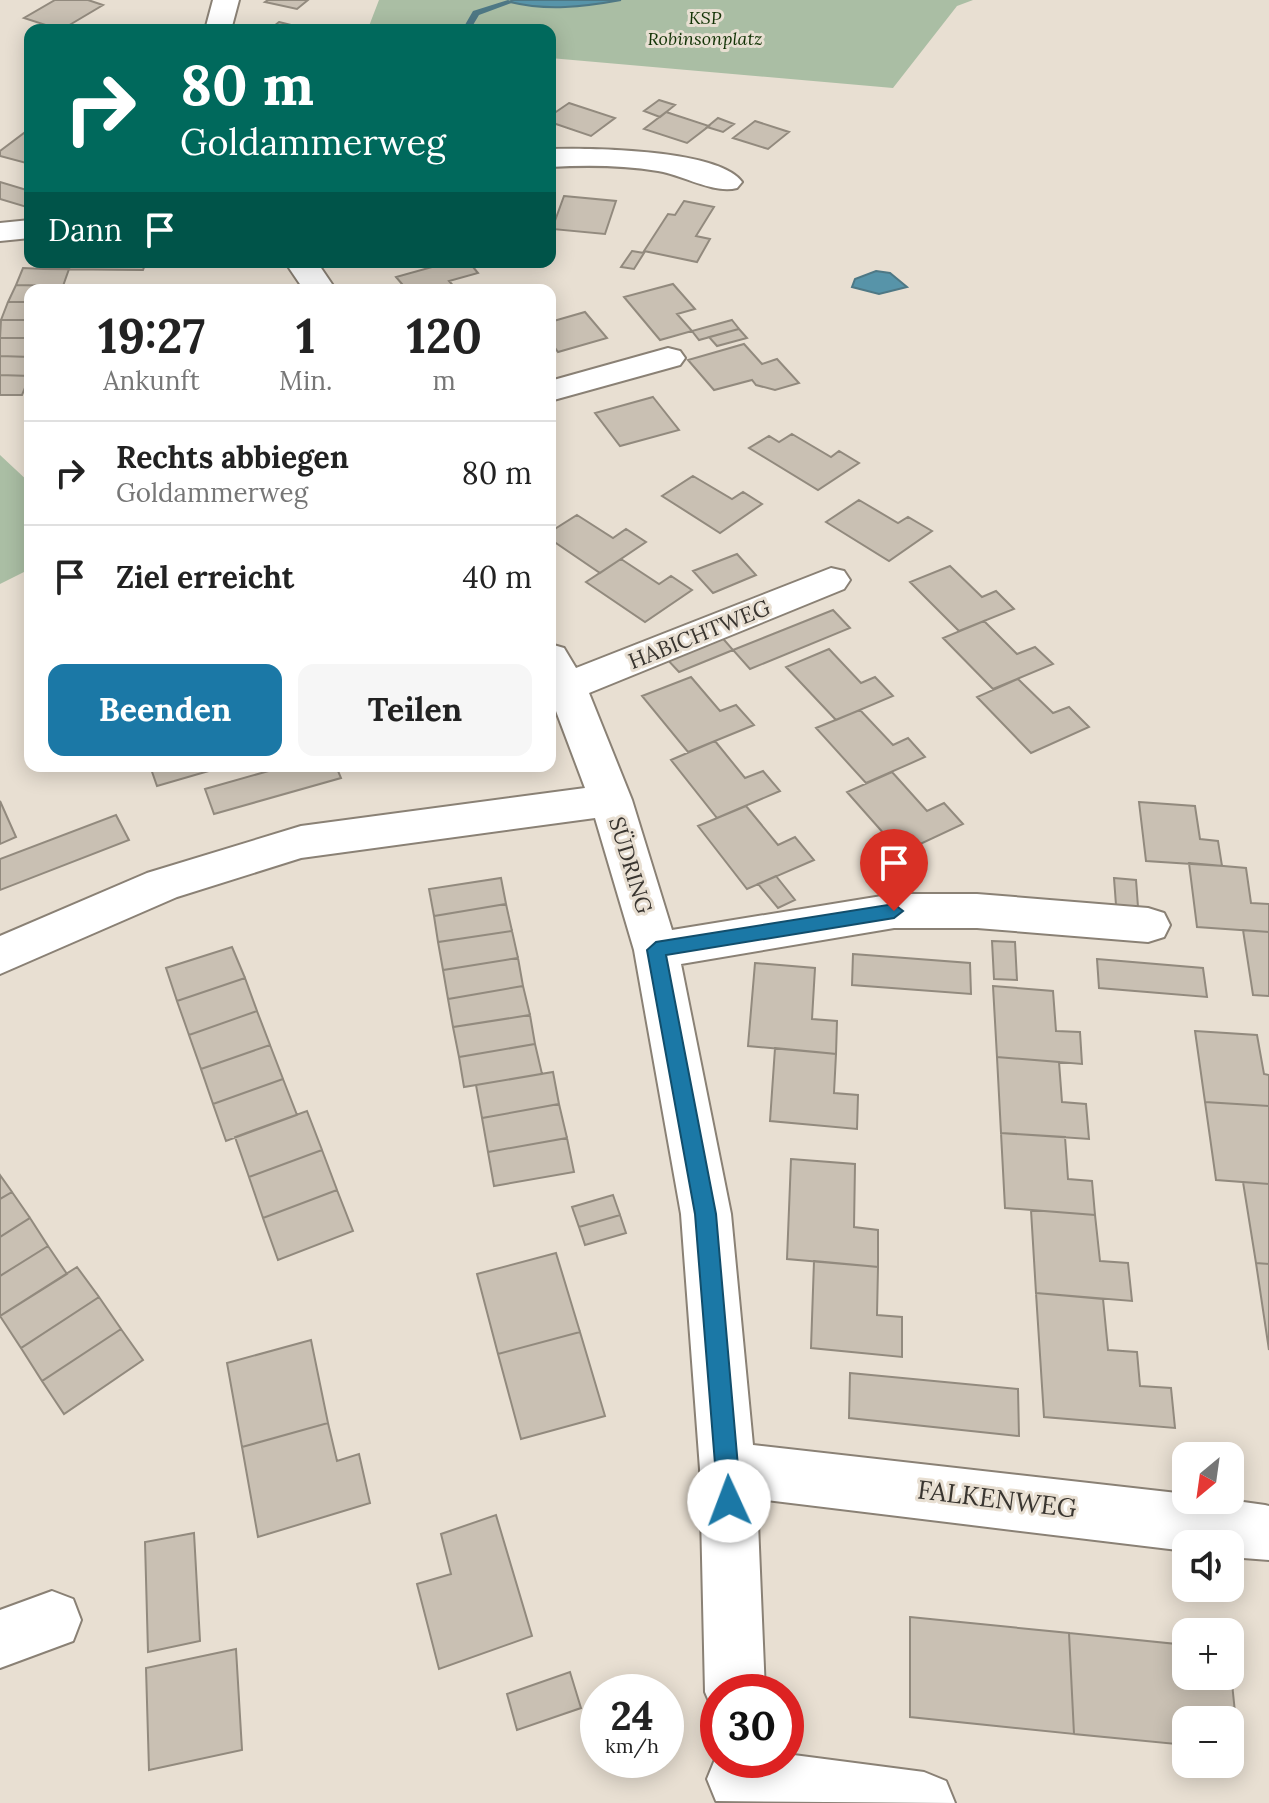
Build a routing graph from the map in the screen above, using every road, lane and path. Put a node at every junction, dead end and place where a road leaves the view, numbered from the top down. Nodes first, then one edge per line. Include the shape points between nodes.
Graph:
1 (226, 0) edge
2 (220, 24) edge
3 (556, 158) edge
4 (727, 182) dead end
5 (24, 230) edge
6 (0, 232) edge
7 (668, 358) dead end
8 (556, 389) edge
9 (831, 580) dead end
10 (558, 673) edge
11 (611, 800) junction
12 (1148, 925) dead end
13 (656, 950) junction
14 (0, 956) edge
15 (728, 1469) junction
16 (1265, 1533) dead end
17 (734, 1674) edge
18 (737, 1781) edge
19 (924, 1803) edge

1 - 2 street
3 - 4 street via 650,160 701,170
5 - 6 street
7 - 8 street
9 - 10 street, HABICHTWEG
10 - 11 street, SÜDRING
11 - 13 street, SÜDRING
11 - 14 street, SÜDRING via 301,842 162,885
12 - 13 street via 977,911 894,911
13 - 15 street, SÜDRING via 706,1214
15 - 16 street, FALKENWEG
15 - 17 street, SÜDRING
18 - 19 street

